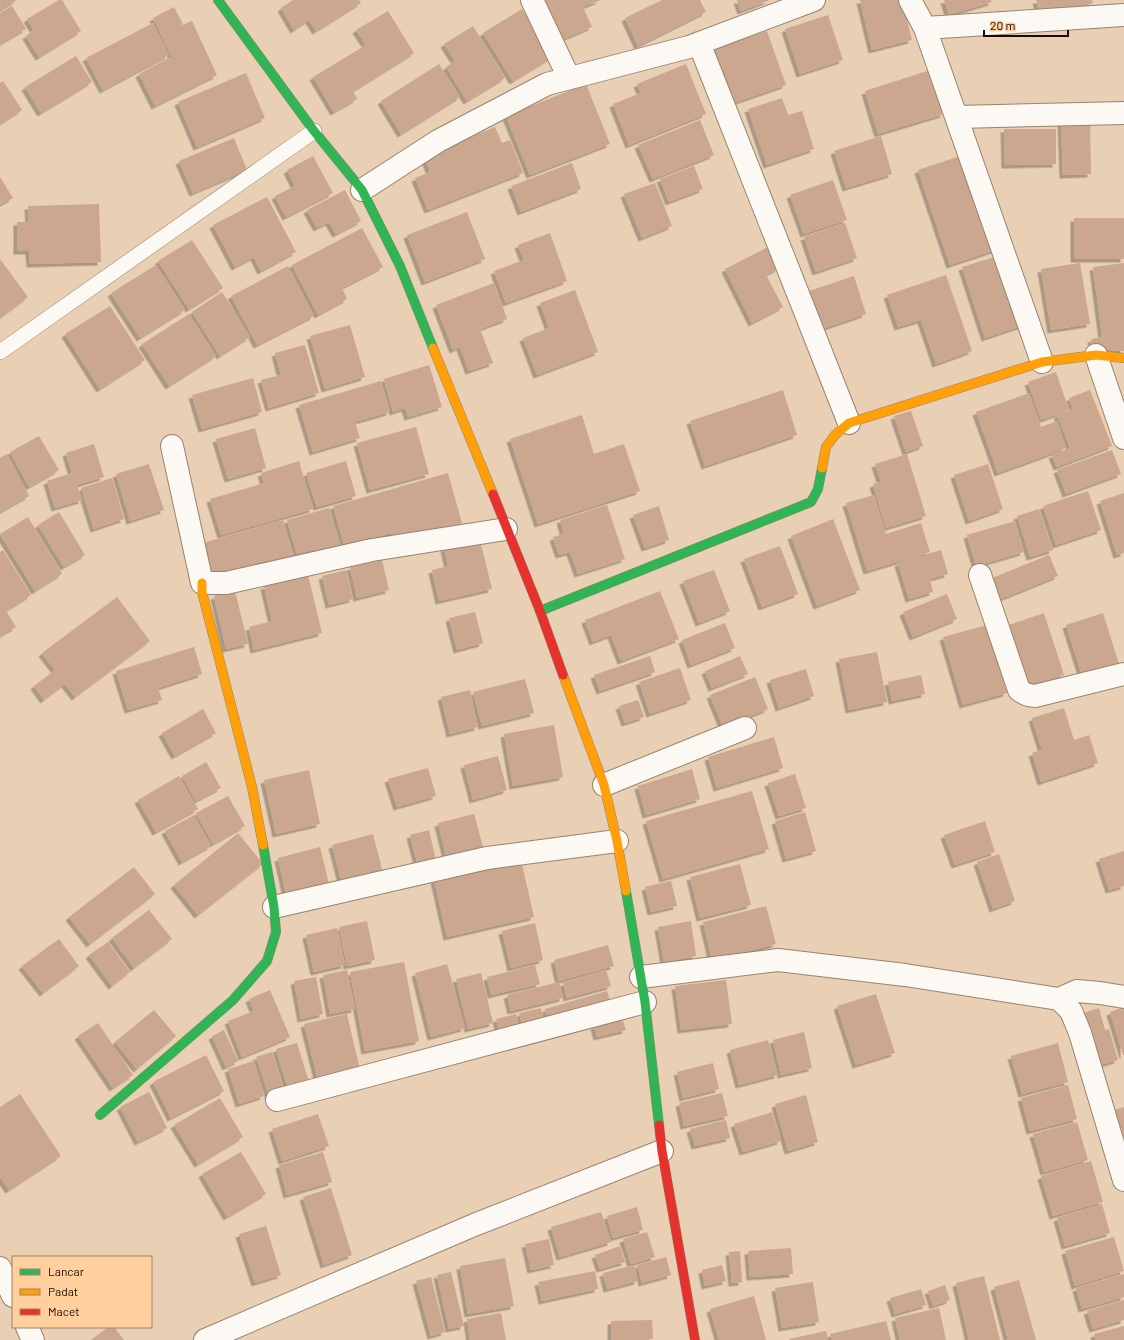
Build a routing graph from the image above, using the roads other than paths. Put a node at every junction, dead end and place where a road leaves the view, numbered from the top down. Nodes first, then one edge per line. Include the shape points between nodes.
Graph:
1 (218, 0) edge
2 (532, 0) edge
3 (814, 0) edge
4 (910, 0) edge
5 (1124, 15) edge
6 (925, 28) junction
7 (699, 43) junction
8 (568, 78) junction
9 (1124, 113) edge
10 (956, 117) junction
11 (314, 131) junction
12 (362, 190) junction
13 (0, 352) edge
14 (1096, 354) junction
15 (1124, 358) edge
16 (1042, 362) junction
17 (850, 423) junction
18 (1124, 438) edge
19 (172, 446) dead end
20 (506, 529) junction
21 (980, 575) dead end
22 (202, 582) junction
23 (540, 611) junction
24 (1124, 674) edge
25 (745, 728) dead end
26 (604, 785) junction
27 (617, 841) junction
28 (274, 907) junction
29 (641, 976) junction
30 (1124, 997) edge
31 (1059, 998) junction
32 (645, 1002) junction
33 (278, 1100) dead end
34 (100, 1115) dead end
35 (662, 1150) junction
36 (1121, 1156) edge
37 (1124, 1180) edge
38 (0, 1268) edge
39 (12, 1294) edge
40 (27, 1328) edge
41 (33, 1340) edge
42 (205, 1340) edge
43 (695, 1340) edge

1 - 11 street
2 - 8 street
3 - 7 street
4 - 6 street
5 - 6 street
6 - 10 street
7 - 8 street
7 - 17 street
8 - 12 street via 547,84 438,141
9 - 10 street
10 - 16 street
11 - 12 street
11 - 13 lane
12 - 20 street via 400,266
14 - 15 street
14 - 16 street
14 - 18 street
16 - 17 street
17 - 23 street via 835,435 826,447 818,489 811,502
19 - 22 street
20 - 22 street via 372,550 226,583
20 - 23 street
21 - 24 street via 1019,690 1028,696 1035,696
22 - 28 street via 202,592 252,787
23 - 26 street
25 - 26 street
26 - 27 street
27 - 28 street via 487,858
27 - 29 street
28 - 34 street via 276,932 267,961 233,1000
29 - 31 street via 778,960 905,975
29 - 32 street
30 - 31 street via 1077,991
31 - 36 street via 1071,1011 1080,1033
32 - 33 street
32 - 35 street
35 - 42 street via 474,1225
35 - 43 street
36 - 37 street
38 - 39 street
40 - 41 street

